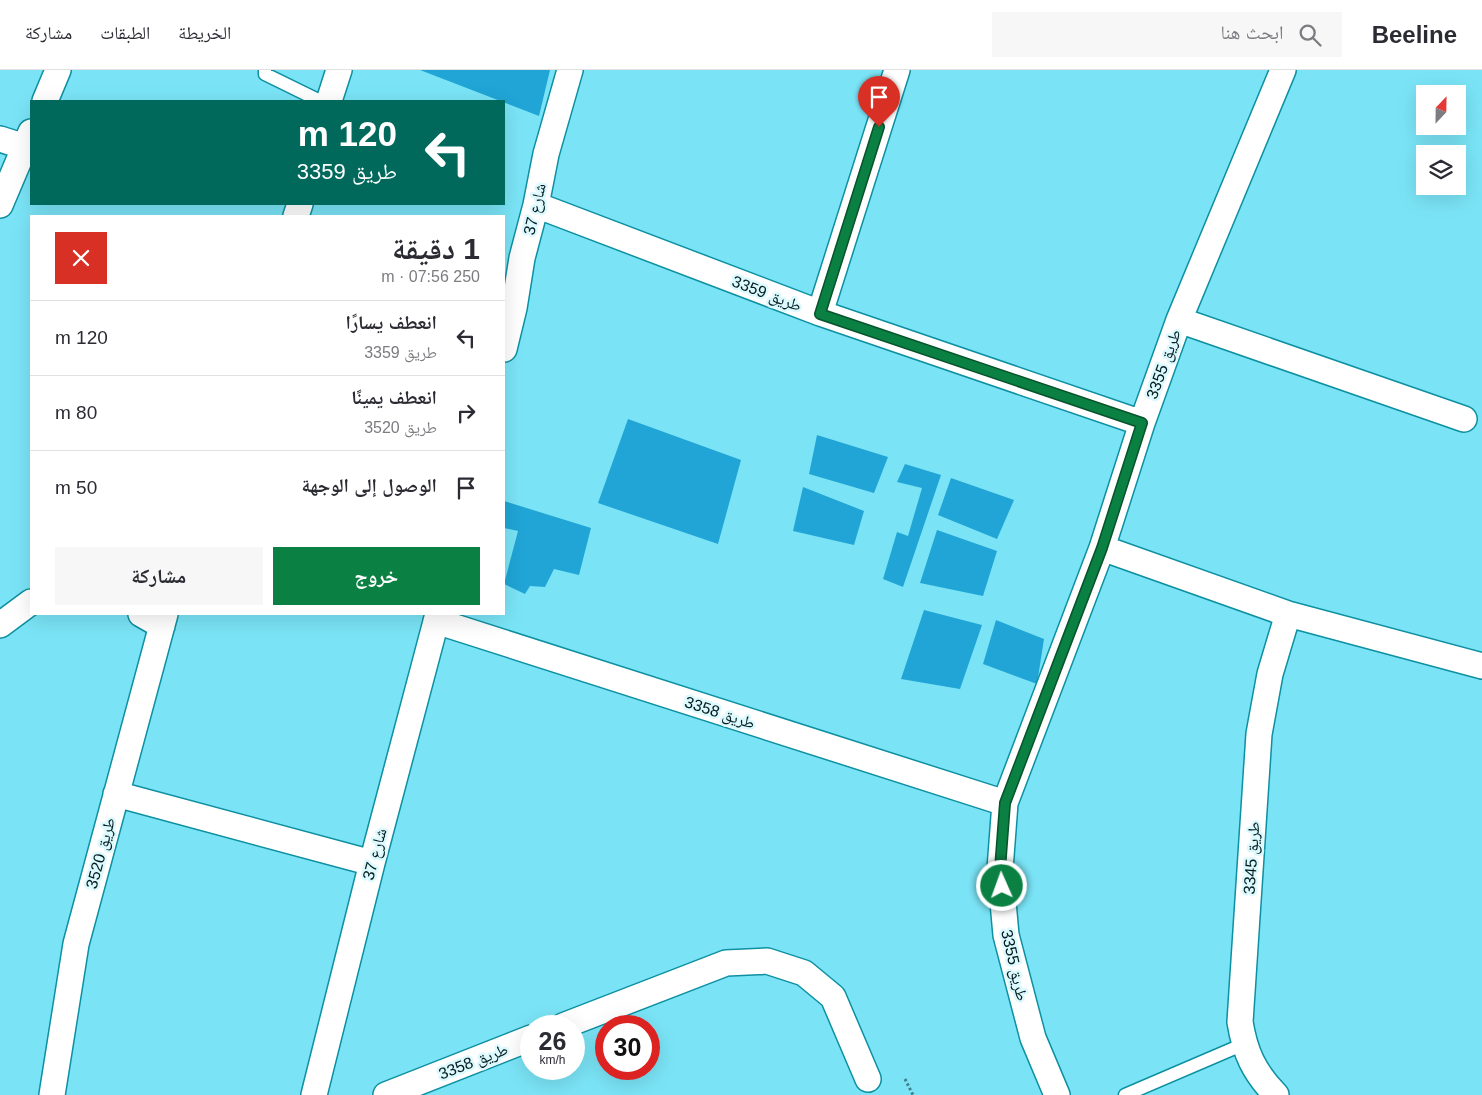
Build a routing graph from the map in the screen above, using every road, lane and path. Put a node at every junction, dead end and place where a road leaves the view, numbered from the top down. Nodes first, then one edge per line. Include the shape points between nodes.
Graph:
1 (58, 70) edge
2 (265, 70) edge
3 (339, 70) edge
4 (570, 70) edge
5 (897, 70) edge
6 (1283, 70) edge
7 (44, 100) edge
8 (318, 100) edge
9 (329, 100) edge
10 (0, 139) edge
11 (28, 139) edge
12 (0, 205) edge
13 (536, 205) junction
14 (509, 306) edge
15 (820, 314) junction
16 (1179, 320) junction
17 (505, 340) edge
18 (1464, 419) dead end
19 (1142, 423) junction
20 (1102, 548) junction
21 (30, 603) edge
22 (1288, 614) junction
23 (437, 617) edge
24 (156, 618) edge
25 (0, 625) edge
26 (1482, 666) edge
27 (116, 794) junction
28 (1005, 803) junction
29 (372, 863) junction
30 (585, 1017) edge
31 (520, 1042) edge
32 (1244, 1044) junction
33 (868, 1079) dead end
34 (905, 1079) dead end
35 (1268, 1091) edge
36 (52, 1095) edge
37 (314, 1095) edge
38 (386, 1095) edge
39 (913, 1095) edge
40 (1056, 1095) edge
41 (1125, 1095) edge

1 - 7 street
2 - 8 lane via 265,74
3 - 9 street
4 - 13 street, شارع 37 via 546,154
5 - 15 street
6 - 16 street, طريق 3355
10 - 11 street
11 - 12 street
13 - 14 street, شارع 37
13 - 15 street, طريق 3359
14 - 17 street, شارع 37
15 - 19 street, طريق 3359
16 - 18 street, طريق 3355
16 - 19 street, طريق 3355
19 - 20 street, طريق 3355
20 - 22 street
20 - 28 street, طريق 3355
21 - 25 street
22 - 26 street
22 - 32 street, طريق 3345 via 1270,674 1259,734 1240,1022
23 - 28 street, طريق 3358
23 - 29 street, شارع 37
24 - 27 street, طريق 3520
27 - 29 street
27 - 36 street, طريق 3520 via 76,944
28 - 40 street, طريق 3355 via 1000,869 1006,935 1033,1038
29 - 37 street, شارع 37
30 - 33 street via 726,963 767,961 804,973 832,997
31 - 38 street, طريق 3358
32 - 35 street, طريق 3345
32 - 41 lane
34 - 39 path

